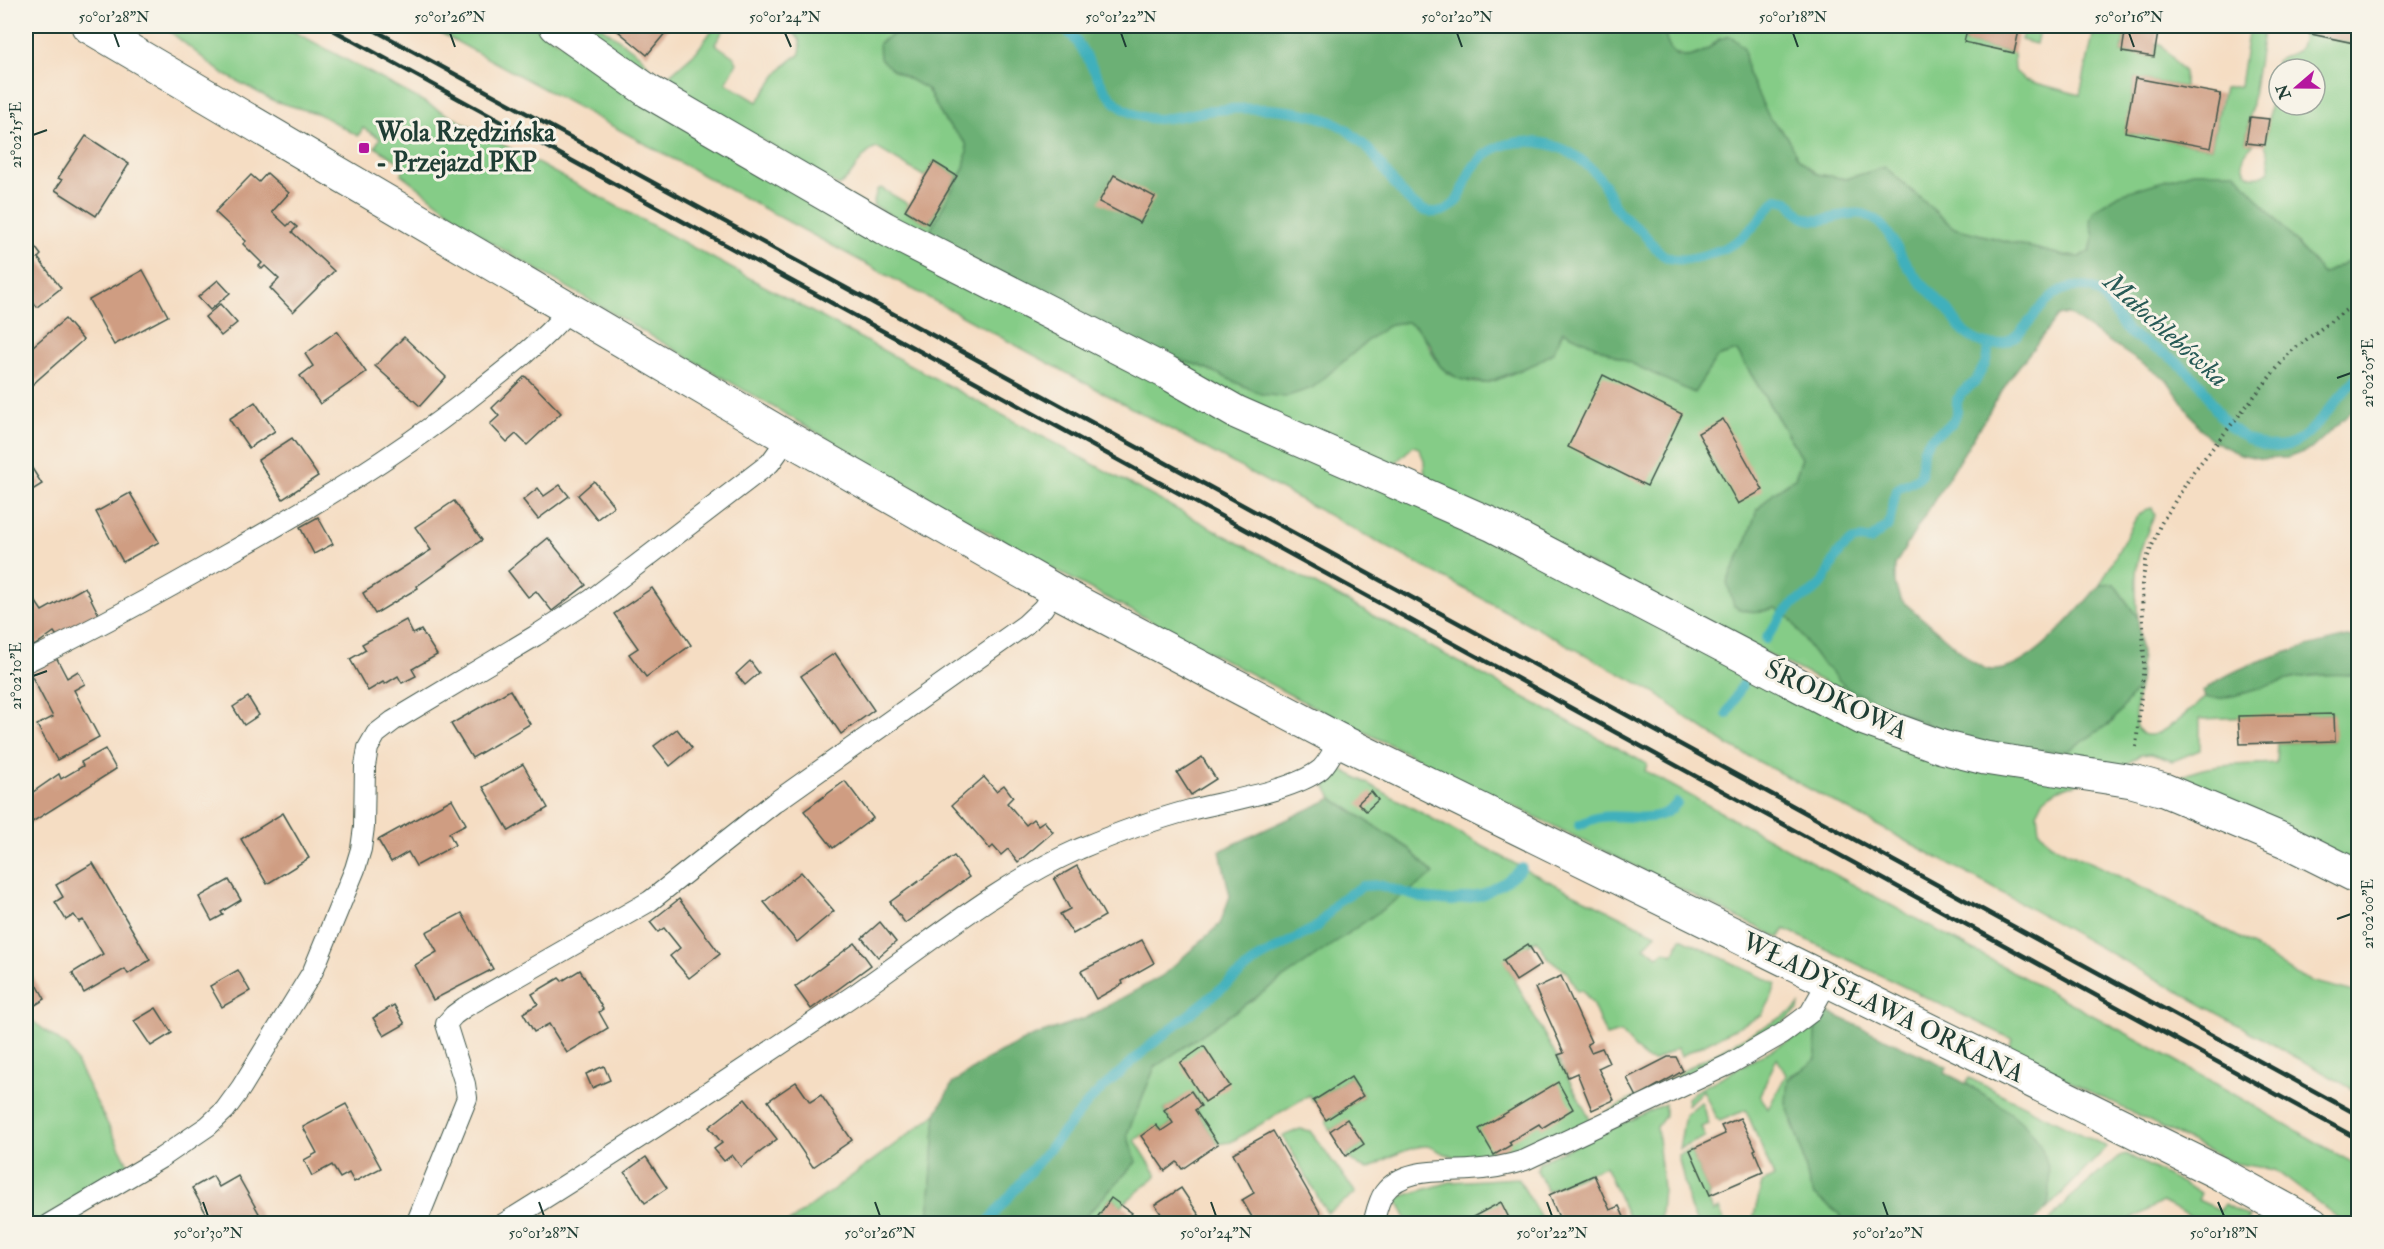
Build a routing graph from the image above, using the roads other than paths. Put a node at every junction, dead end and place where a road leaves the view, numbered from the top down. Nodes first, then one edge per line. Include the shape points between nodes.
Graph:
1 (87, 26) edge
2 (556, 26) edge
3 (569, 310) junction
4 (788, 438) junction
5 (1054, 590) junction
6 (26, 662) edge
7 (1339, 740) junction
8 (2358, 877) edge
9 (1828, 981) junction
10 (49, 1224) edge
11 (416, 1224) edge
12 (503, 1224) edge
13 (1373, 1224) edge
14 (2312, 1224) edge

1 - 3 street, WŁADYSŁAWA ORKANA
2 - 8 street, ŚRODKOWA via 648,91 884,228 1168,373 1236,412 1493,525 1862,718 1986,758 2132,781 2164,790 2288,842
3 - 4 street, WŁADYSŁAWA ORKANA
3 - 6 lane via 522,357 368,472 125,613
4 - 5 street, WŁADYSŁAWA ORKANA
4 - 10 lane via 770,463 610,586 376,734 368,748 365,766 364,827 355,869 313,971 241,1088 202,1131
5 - 7 street, WŁADYSŁAWA ORKANA
5 - 11 lane via 1043,608 1025,625 774,803 650,901 448,1020 447,1032 467,1098
7 - 9 street, WŁADYSŁAWA ORKANA
7 - 12 lane via 1322,768 1311,775 1102,840 1029,875 708,1093
9 - 13 lane via 1810,1013 1730,1064 1525,1160 1506,1166 1425,1173 1393,1183 1382,1195
9 - 14 street, WŁADYSŁAWA ORKANA via 2217,1172

